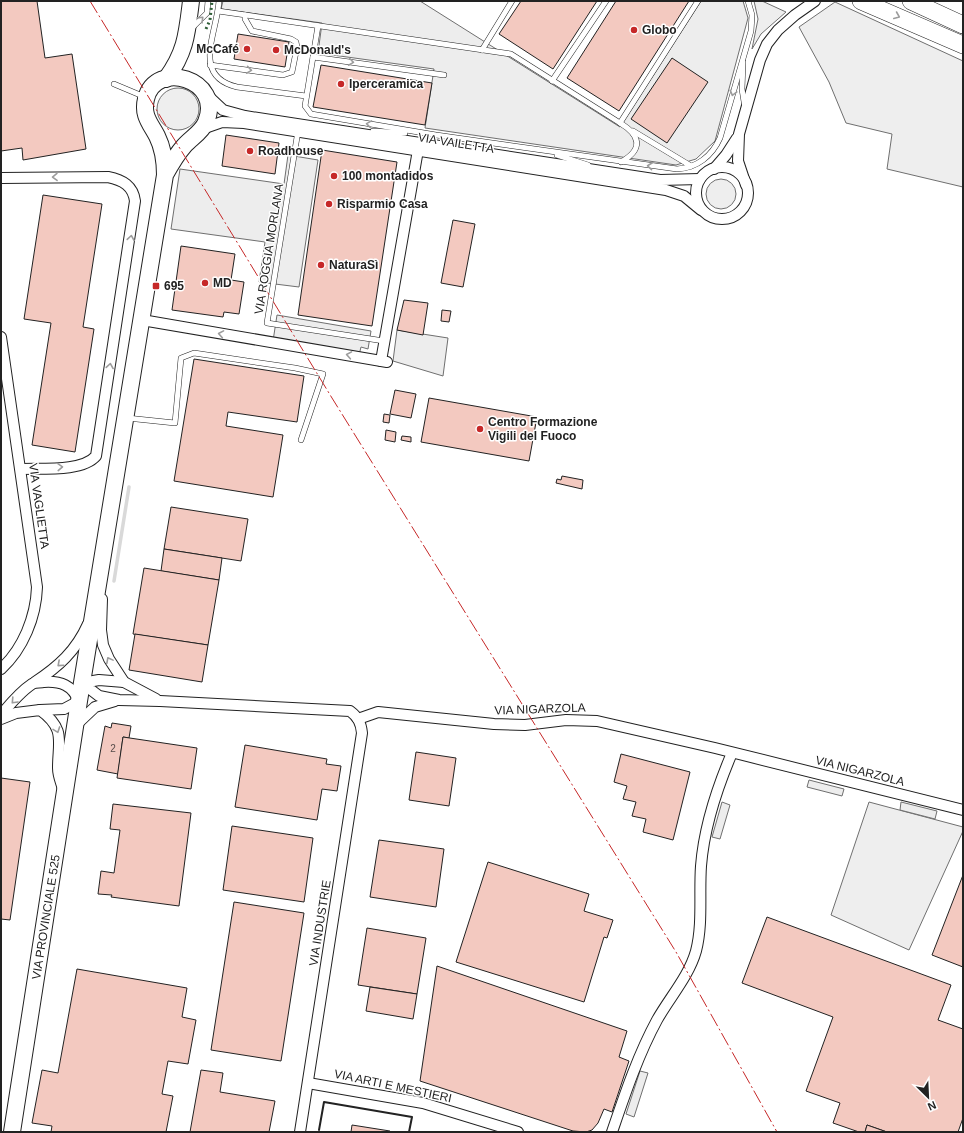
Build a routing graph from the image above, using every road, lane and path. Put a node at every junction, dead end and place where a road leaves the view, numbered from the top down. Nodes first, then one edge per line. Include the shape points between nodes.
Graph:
1 (191, 1) edge
2 (208, 1) edge
3 (219, 1) edge
4 (512, 1) edge
5 (606, 1) edge
6 (698, 1) edge
7 (748, 1) edge
8 (815, 1) edge
9 (861, 1) edge
10 (911, 1) edge
11 (218, 11) junction
12 (245, 15) junction
13 (963, 25) edge
14 (318, 26) junction
15 (186, 40) junction
16 (963, 45) edge
17 (744, 49) junction
18 (482, 50) junction
19 (313, 57) junction
20 (210, 65) junction
21 (444, 75) dead end
22 (166, 79) junction
23 (552, 81) junction
24 (114, 84) dead end
25 (198, 86) junction
26 (306, 96) junction
27 (146, 98) junction
28 (746, 110) junction
29 (620, 123) junction
30 (334, 129) junction
31 (298, 131) junction
32 (632, 131) junction
33 (197, 134) junction
34 (430, 134) junction
35 (738, 134) junction
36 (156, 135) junction
37 (533, 148) junction
38 (418, 150) junction
39 (621, 162) junction
40 (691, 166) junction
41 (714, 168) junction
42 (165, 174) junction
43 (617, 174) junction
44 (1, 178) edge
45 (700, 179) junction
46 (746, 185) junction
47 (701, 210) junction
48 (142, 320) junction
49 (1, 337) edge
50 (384, 341) junction
51 (126, 418) junction
52 (302, 440) dead end
53 (21, 469) junction
54 (100, 579) junction
55 (95, 608) junction
56 (1, 669) edge
57 (124, 682) junction
58 (34, 683) junction
59 (82, 684) junction
60 (119, 700) junction
61 (79, 701) junction
62 (160, 701) junction
63 (40, 710) junction
64 (1, 715) edge
65 (1, 719) edge
66 (358, 719) junction
67 (75, 726) junction
68 (732, 753) junction
69 (64, 794) junction
70 (963, 810) edge
71 (308, 1083) junction
72 (12, 1132) edge
73 (300, 1132) edge
74 (518, 1132) edge
75 (612, 1132) edge

1 - 15 main road
15 -> 2 lane via 207,13
3 - 11 lane
4 - 18 lane
5 - 23 lane
6 - 29 lane
7 - 17 lane via 752,26
8 - 28 street via 786,22 767,44 757,67
9 -> 16 highway
10 - 13 highway
11 - 12 lane
11 - 20 lane
12 - 14 lane
20 -> 12 lane via 283,75 292,72 296,42 291,38 252,31
14 - 18 lane
14 - 19 lane
15 - 22 main road via 177,64
15 - 25 main road via 187,66
17 - 28 lane via 742,89
17 -> 40 lane via 720,138 709,155
18 - 23 lane via 511,54
19 -> 21 lane
19 - 26 lane
20 - 26 lane via 217,78 230,85
22 - 25 main road via 181,77
22 - 27 main road via 154,86
23 - 29 lane
24 - 27 lane
25 - 30 street, VIA VAILETTA via 216,105 231,113
25 - 33 main road via 209,108 206,122
34 -> 26 lane via 311,114 305,106
27 - 36 main road via 146,119
28 - 35 street
29 - 32 lane
30 - 34 lane
30 - 43 street, VIA VAILETTA
31 - 33 street, VIA VAILETTA via 230,122 216,123
31 - 38 street, VIA VAILETTA
31 - 50 lane, VIA ROGGIA MORLANA via 267,323
32 - 39 lane via 636,141 634,150 630,157
32 - 40 lane
33 - 36 main road via 171,142
33 - 42 main road via 178,153
34 - 37 lane
35 - 41 street via 726,155
35 - 46 street via 738,162
36 - 42 main road via 163,155
37 - 39 lane
37 - 43 lane
38 - 47 street, VIA VAILETTA via 674,191 688,198
38 - 50 street
40 -> 39 lane via 672,169
41 - 45 street
41 - 46 street via 737,172
42 - 48 main road, VIA PROVINCIALE 525
43 - 45 street, VIA VAILETTA via 665,181
53 -> 44 street via 80,466 96,456 135,201 131,188 114,178
45 - 47 street via 695,195
46 - 47 street via 746,203 734,216 716,219
50 -> 48 street via 384,361
48 - 51 main road, VIA PROVINCIALE 525
49 - 53 street, VIA VAGLIETTA
51 - 52 lane via 175,423 182,358 194,353 323,374
51 - 54 main road, VIA PROVINCIALE 525
53 - 56 street, VIA VAGLIETTA via 36,570 36,597 21,643
54 - 55 main road, VIA PROVINCIALE 525
57 -> 54 street via 103,645
55 -> 58 street via 72,652 57,667
55 - 59 main road, VIA PROVINCIALE 525
57 - 59 street via 99,680
57 - 62 street
58 - 61 street via 66,684 74,691
58 -> 64 street
59 - 60 street via 99,696
59 - 61 main road, VIA PROVINCIALE 525
60 - 62 street
60 - 67 street via 95,707
61 - 63 street via 64,709
61 - 67 main road, VIA PROVINCIALE 525
62 - 66 street via 350,711
63 - 65 street via 16,713
63 -> 69 street via 52,720 58,731 58,769
66 - 68 street, VIA NIGARZOLA via 378,712 494,724 597,721
66 - 71 street, VIA INDUSTRIE via 362,733
67 - 69 main road, VIA PROVINCIALE 525
68 - 70 street, VIA NIGARZOLA
68 - 75 street via 705,834 701,865 699,930 694,956 645,1043
69 - 72 main road, VIA PROVINCIALE 525
71 - 73 street, VIA INDUSTRIE
71 - 74 street, VIA ARTI E MESTIERI via 423,1103

